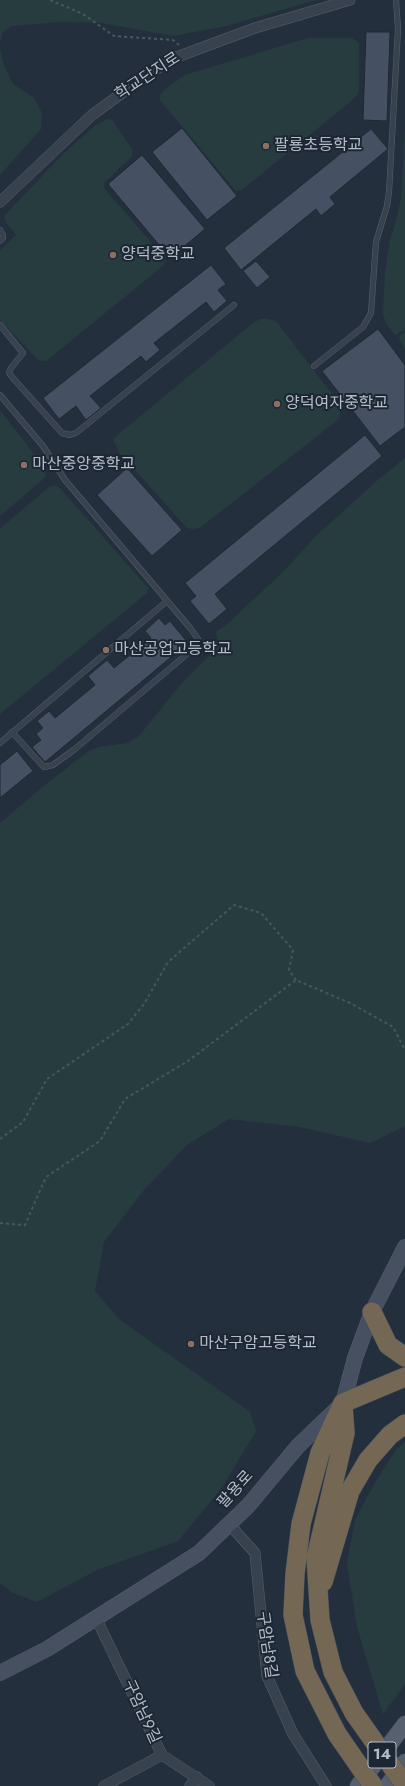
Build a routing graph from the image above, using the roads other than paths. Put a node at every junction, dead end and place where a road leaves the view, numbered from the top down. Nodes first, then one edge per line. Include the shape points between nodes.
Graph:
1 (350, 0) edge
2 (396, 0) edge
3 (0, 202) edge
4 (0, 230) edge
5 (0, 240) edge
6 (234, 305) dead end
7 (0, 325) edge
8 (314, 366) dead end
9 (0, 395) edge
10 (167, 601) junction
11 (12, 732) junction
12 (0, 742) edge
13 (405, 1247) edge
14 (372, 1312) junction
15 (405, 1357) edge
16 (405, 1377) edge
17 (343, 1403) junction
18 (405, 1424) edge
19 (229, 1524) junction
20 (318, 1599) junction
21 (96, 1618) junction
22 (0, 1674) edge
23 (405, 1724) edge
24 (162, 1755) junction
25 (405, 1762) edge
26 (196, 1777) junction
27 (405, 1785) edge
28 (104, 1786) edge
29 (190, 1786) edge
30 (209, 1786) edge
31 (326, 1786) edge
32 (358, 1786) edge
33 (373, 1786) edge
34 (387, 1786) edge

1 - 3 street, 학교단지로 via 255,28 187,52 156,68 92,115
2 - 8 lane via 398,29 389,192 376,242 371,313 363,327
4 - 5 lane via 3,235
6 - 7 lane via 76,433 70,435 62,433 9,373 10,368 23,353
9 - 10 lane via 43,446 65,480
10 - 11 lane
10 - 11 lane via 198,639 198,643 188,654 53,765 41,764
11 - 12 lane
13 - 14 main road
14 - 15 highway via 388,1345
14 - 17 main road via 355,1358
16 - 17 highway
17 - 19 main road, 팔용로 via 298,1446 248,1506
17 - 20 highway via 345,1433 316,1558
17 - 33 highway, bridge via 320,1453 301,1524 293,1615 305,1671 337,1734
18 - 20 highway via 390,1435 368,1460 350,1491
19 - 21 main road, 팔용로 via 199,1553
19 - 31 street, 구암남8길 via 255,1553 267,1676 293,1734
20 - 27 highway, bridge via 320,1620 333,1672 354,1713
21 - 22 main road, 팔용로 via 47,1649
21 - 24 street, 구암남9길
23 - 32 main road, 14
24 - 26 street, 구암남9길
24 - 28 street
25 - 34 main road, 14
26 - 29 street
26 - 30 street, 구암남9길

